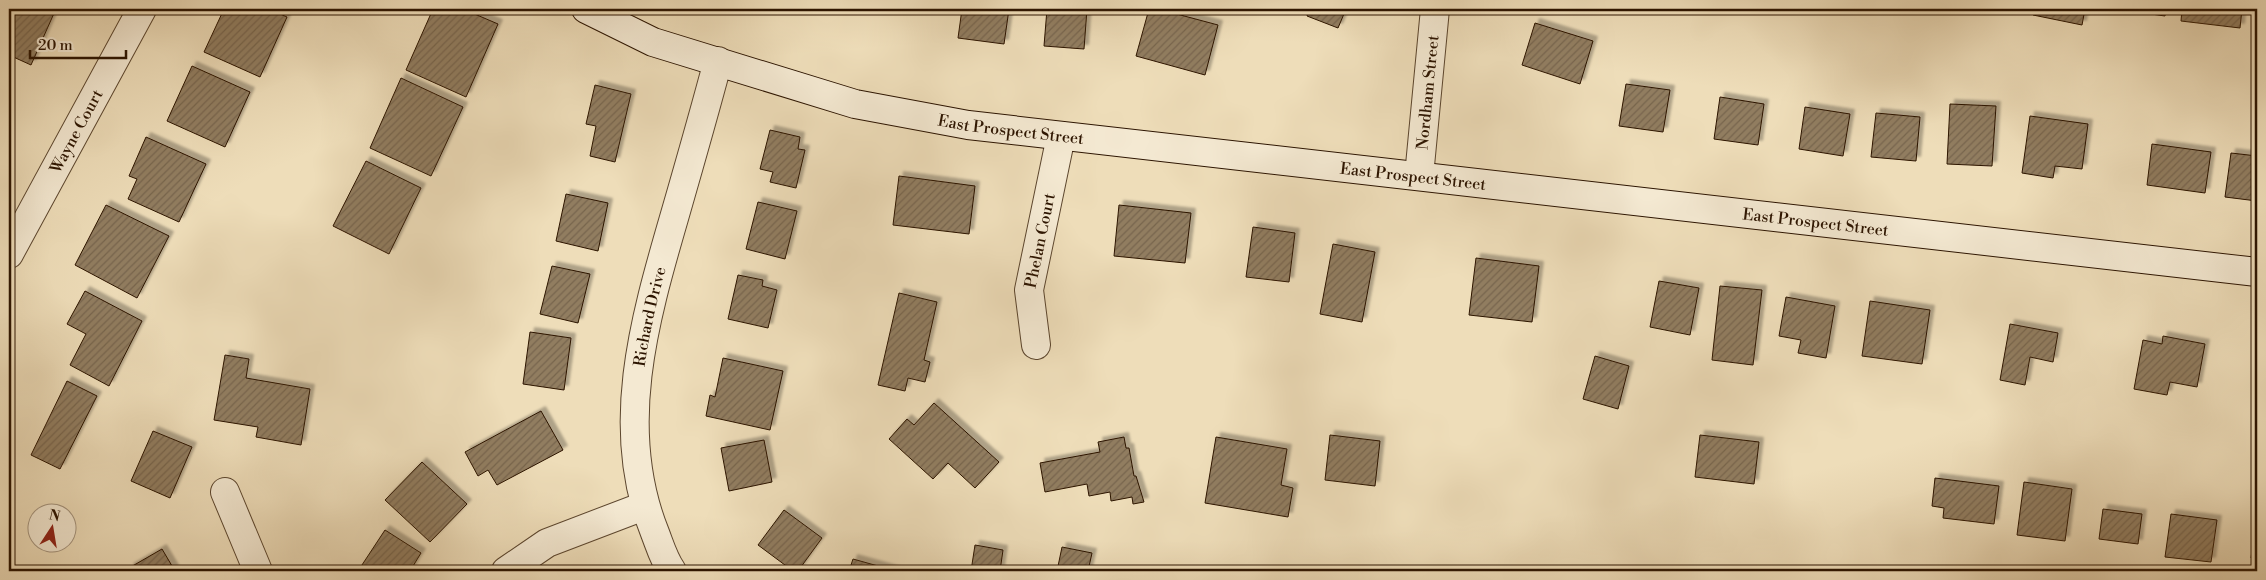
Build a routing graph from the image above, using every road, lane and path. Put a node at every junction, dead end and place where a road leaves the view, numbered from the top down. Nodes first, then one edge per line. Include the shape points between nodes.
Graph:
1 (142, 9) edge
2 (586, 9) edge
3 (1435, 9) edge
4 (718, 61) junction
5 (1061, 136) junction
6 (1418, 176) junction
7 (9, 254) edge
8 (2257, 272) edge
9 (1036, 345) dead end
10 (225, 492) dead end
11 (644, 506) junction
12 (258, 571) edge
13 (506, 571) edge
14 (672, 571) edge

1 - 7 street, Wayne Court
2 - 4 street, East Prospect Street via 653,42
3 - 6 street, Nordham Street
4 - 5 street, East Prospect Street via 855,104 968,125
4 - 11 street, Richard Drive via 656,281 641,348 634,415 636,463
5 - 6 street, East Prospect Street
5 - 9 street, Phelan Court via 1030,290
6 - 8 street, East Prospect Street
10 - 12 street
11 - 13 street via 547,543
11 - 14 street, Richard Drive

